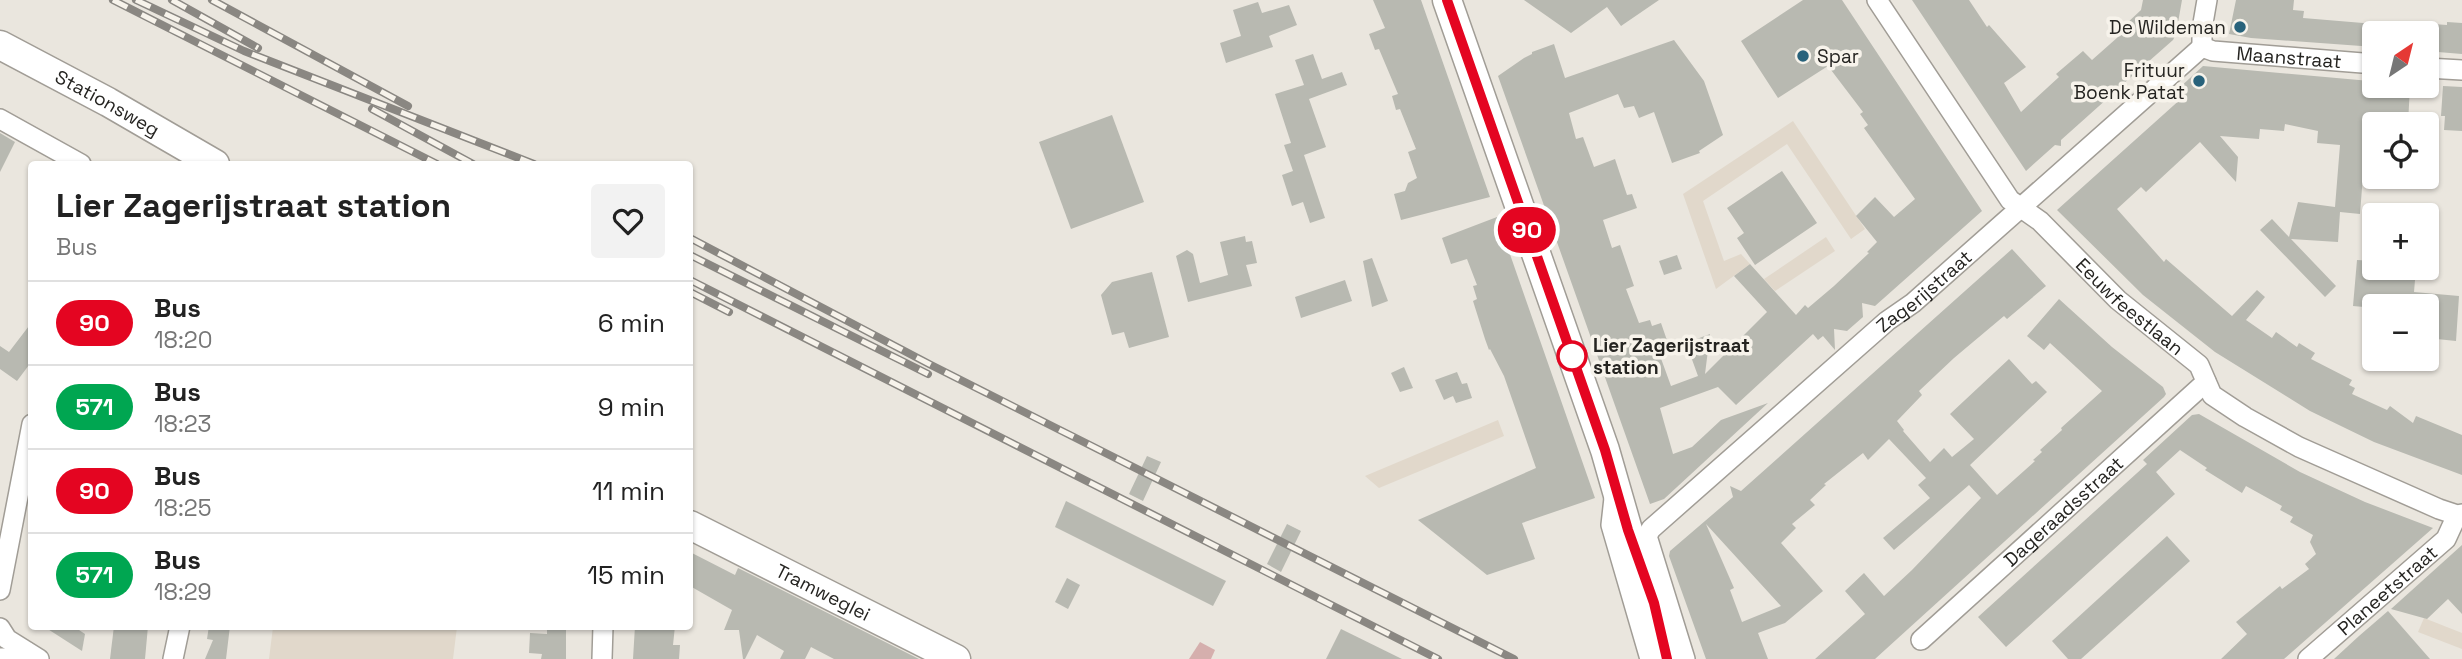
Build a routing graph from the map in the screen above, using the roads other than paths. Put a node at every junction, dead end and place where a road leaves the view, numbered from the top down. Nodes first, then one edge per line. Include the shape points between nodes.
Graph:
1 (1447, 0) edge
2 (1877, 0) edge
3 (2207, 0) edge
4 (0, 45) edge
5 (2202, 47) junction
6 (2362, 63) edge
7 (2440, 69) edge
8 (2462, 70) edge
9 (0, 119) edge
10 (76, 161) edge
11 (210, 161) edge
12 (2020, 209) junction
13 (2206, 382) junction
14 (28, 445) edge
15 (1616, 488) junction
16 (2459, 514) edge
17 (693, 527) edge
18 (0, 590) edge
19 (0, 628) edge
20 (179, 630) edge
21 (603, 630) edge
22 (1921, 640) dead end
23 (33, 655) edge
24 (0, 657) edge
25 (173, 659) edge
26 (602, 659) edge
27 (956, 659) edge
28 (1650, 659) edge
29 (1667, 659) edge
30 (1685, 659) edge
31 (2308, 659) edge

1 - 15 street
2 - 12 street, Eeuwfeestlaan
3 - 5 street
4 - 11 street, Stationsweg
5 - 6 street, Maanstraat
5 - 12 street, Zagerijstraat
7 - 8 street
9 - 10 street
12 - 13 street, Eeuwfeestlaan via 2040,221 2118,300 2199,365
12 - 30 street, Zagerijstraat via 1651,529 1647,536
13 - 16 street, Eeuwfeestlaan via 2212,395 2299,447
13 - 22 street, Dageraadsstraat
14 - 18 street
15 - 28 street via 1611,525
15 - 29 street via 1654,603
16 - 31 street, Planeetstraat via 2446,539
17 - 27 street, Tramweglei
19 - 23 street via 7,639
20 - 25 street
21 - 26 street
23 - 24 street

